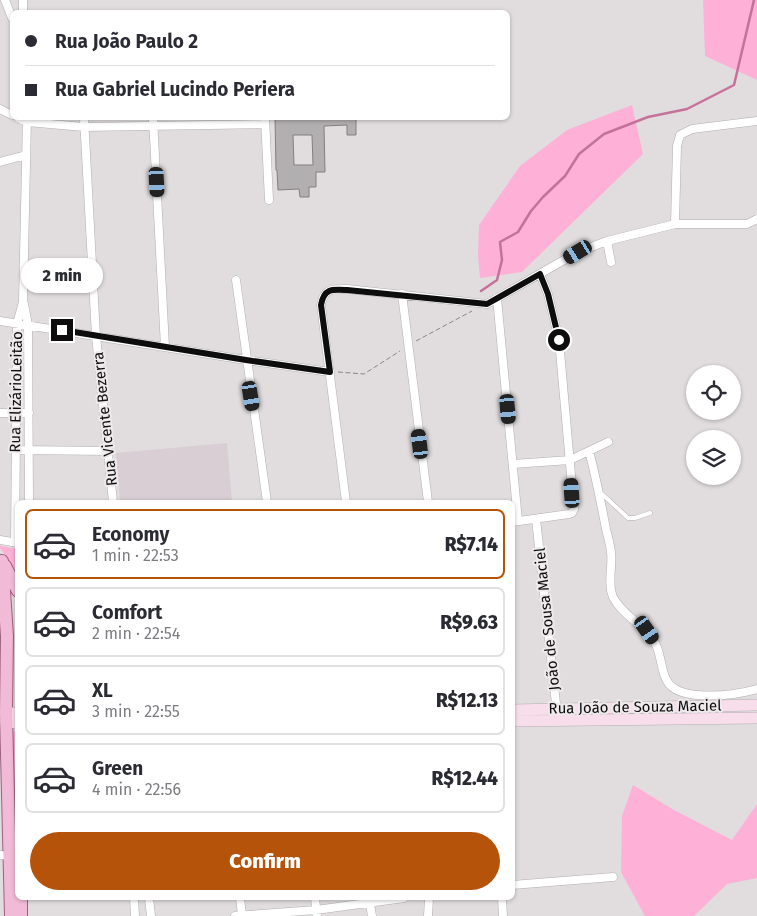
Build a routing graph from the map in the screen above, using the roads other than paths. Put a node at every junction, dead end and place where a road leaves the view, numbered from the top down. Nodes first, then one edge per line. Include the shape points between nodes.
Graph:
1 (6, 0) edge
2 (10, 12) edge
3 (27, 120) edge
4 (84, 120) edge
5 (153, 120) edge
6 (265, 121) edge
7 (757, 121) edge
8 (154, 126) junction
9 (84, 127) junction
10 (26, 155) junction
11 (0, 162) edge
12 (269, 200) dead end
13 (756, 220) edge
14 (675, 224) junction
15 (607, 241) junction
16 (611, 262) dead end
17 (540, 274) junction
18 (236, 280) dead end
19 (402, 294) junction
20 (497, 298) junction
21 (23, 302) junction
22 (0, 321) edge
23 (17, 324) junction
24 (28, 325) junction
25 (96, 336) junction
26 (165, 347) junction
27 (246, 360) junction
28 (330, 372) junction
29 (0, 413) edge
30 (16, 413) junction
31 (29, 414) junction
32 (608, 442) dead end
33 (15, 450) junction
34 (29, 450) junction
35 (108, 451) junction
36 (589, 451) junction
37 (570, 460) junction
38 (513, 464) junction
39 (599, 492) junction
40 (16, 500) edge
41 (29, 500) edge
42 (113, 500) edge
43 (267, 500) edge
44 (346, 500) edge
45 (428, 500) edge
46 (514, 500) edge
47 (650, 513) dead end
48 (536, 519) junction
49 (515, 521) edge
50 (0, 540) edge
51 (15, 543) edge
52 (1, 559) edge
53 (15, 585) edge
54 (3, 606) edge
55 (3, 636) edge
56 (757, 689) edge
57 (757, 705) edge
58 (515, 710) edge
59 (557, 714) junction
60 (8, 718) edge
61 (757, 718) edge
62 (515, 721) edge
63 (5, 855) edge
64 (613, 878) dead end
65 (515, 885) edge
66 (21, 900) edge
67 (134, 900) edge
68 (150, 900) edge
69 (240, 900) edge
70 (315, 900) edge
71 (369, 900) edge
72 (429, 900) edge
73 (502, 900) edge
74 (317, 913) edge
75 (10, 916) edge
76 (21, 916) edge
77 (135, 916) edge
78 (151, 916) edge
79 (238, 916) edge
80 (372, 916) edge
81 (428, 916) edge
82 (503, 916) edge

1 - 2 street
3 - 9 street
3 - 10 street, Rua ElizárioLeitão
4 - 9 street, Rua Vicente Bezerra
5 - 8 street
6 - 8 street
6 - 12 street
7 - 14 street via 692,130 680,135
8 - 9 street
8 - 26 street
9 - 25 street, Rua Vicente Bezerra
10 - 11 street
10 - 21 street, Rua ElizárioLeitão
13 - 14 street via 747,224
14 - 15 street
15 - 16 street
15 - 17 street via 578,252
17 - 20 street
17 - 37 street via 559,340
18 - 27 street
19 - 20 street via 487,304
19 - 28 street via 327,291 321,305
19 - 45 street
20 - 38 street
21 - 23 street, Rua ElizárioLeitão
21 - 24 street
22 - 23 street
23 - 24 street
23 - 30 street, Rua ElizárioLeitão
24 - 25 street
24 - 31 street
25 - 26 street
25 - 35 street, Rua Vicente Bezerra
26 - 27 street
27 - 28 street
27 - 43 street
28 - 44 street
29 - 30 street
30 - 31 street
30 - 33 street, Rua ElizárioLeitão
31 - 34 street
32 - 36 street
33 - 34 street
33 - 40 street, Rua ElizárioLeitão
34 - 35 street
34 - 41 street
35 - 42 street, Rua Vicente Bezerra
36 - 37 street
36 - 39 street
37 - 38 street
37 - 48 street via 572,513
38 - 46 street
39 - 47 lane via 628,518
39 - 56 street via 611,552 613,596 626,613 647,630 660,652 669,684 674,689 698,694
48 - 49 street
48 - 59 street, João de Sousa Maciel
50 - 51 street
52 - 53 main road
52 - 54 main road
54 - 55 main road
55 - 60 main road
57 - 59 street, Rua João de Souza Maciel
58 - 59 street, Rua João de Souza Maciel
59 - 61 street, Rua João de Souza Maciel
59 - 62 street, Rua João de Souza Maciel
60 - 63 main road
63 - 75 main road
64 - 65 street
66 - 76 main road
67 - 77 street
68 - 78 street
69 - 79 street
70 - 74 street
71 - 74 street
71 - 80 street
72 - 81 street
73 - 82 street
74 - 79 street

